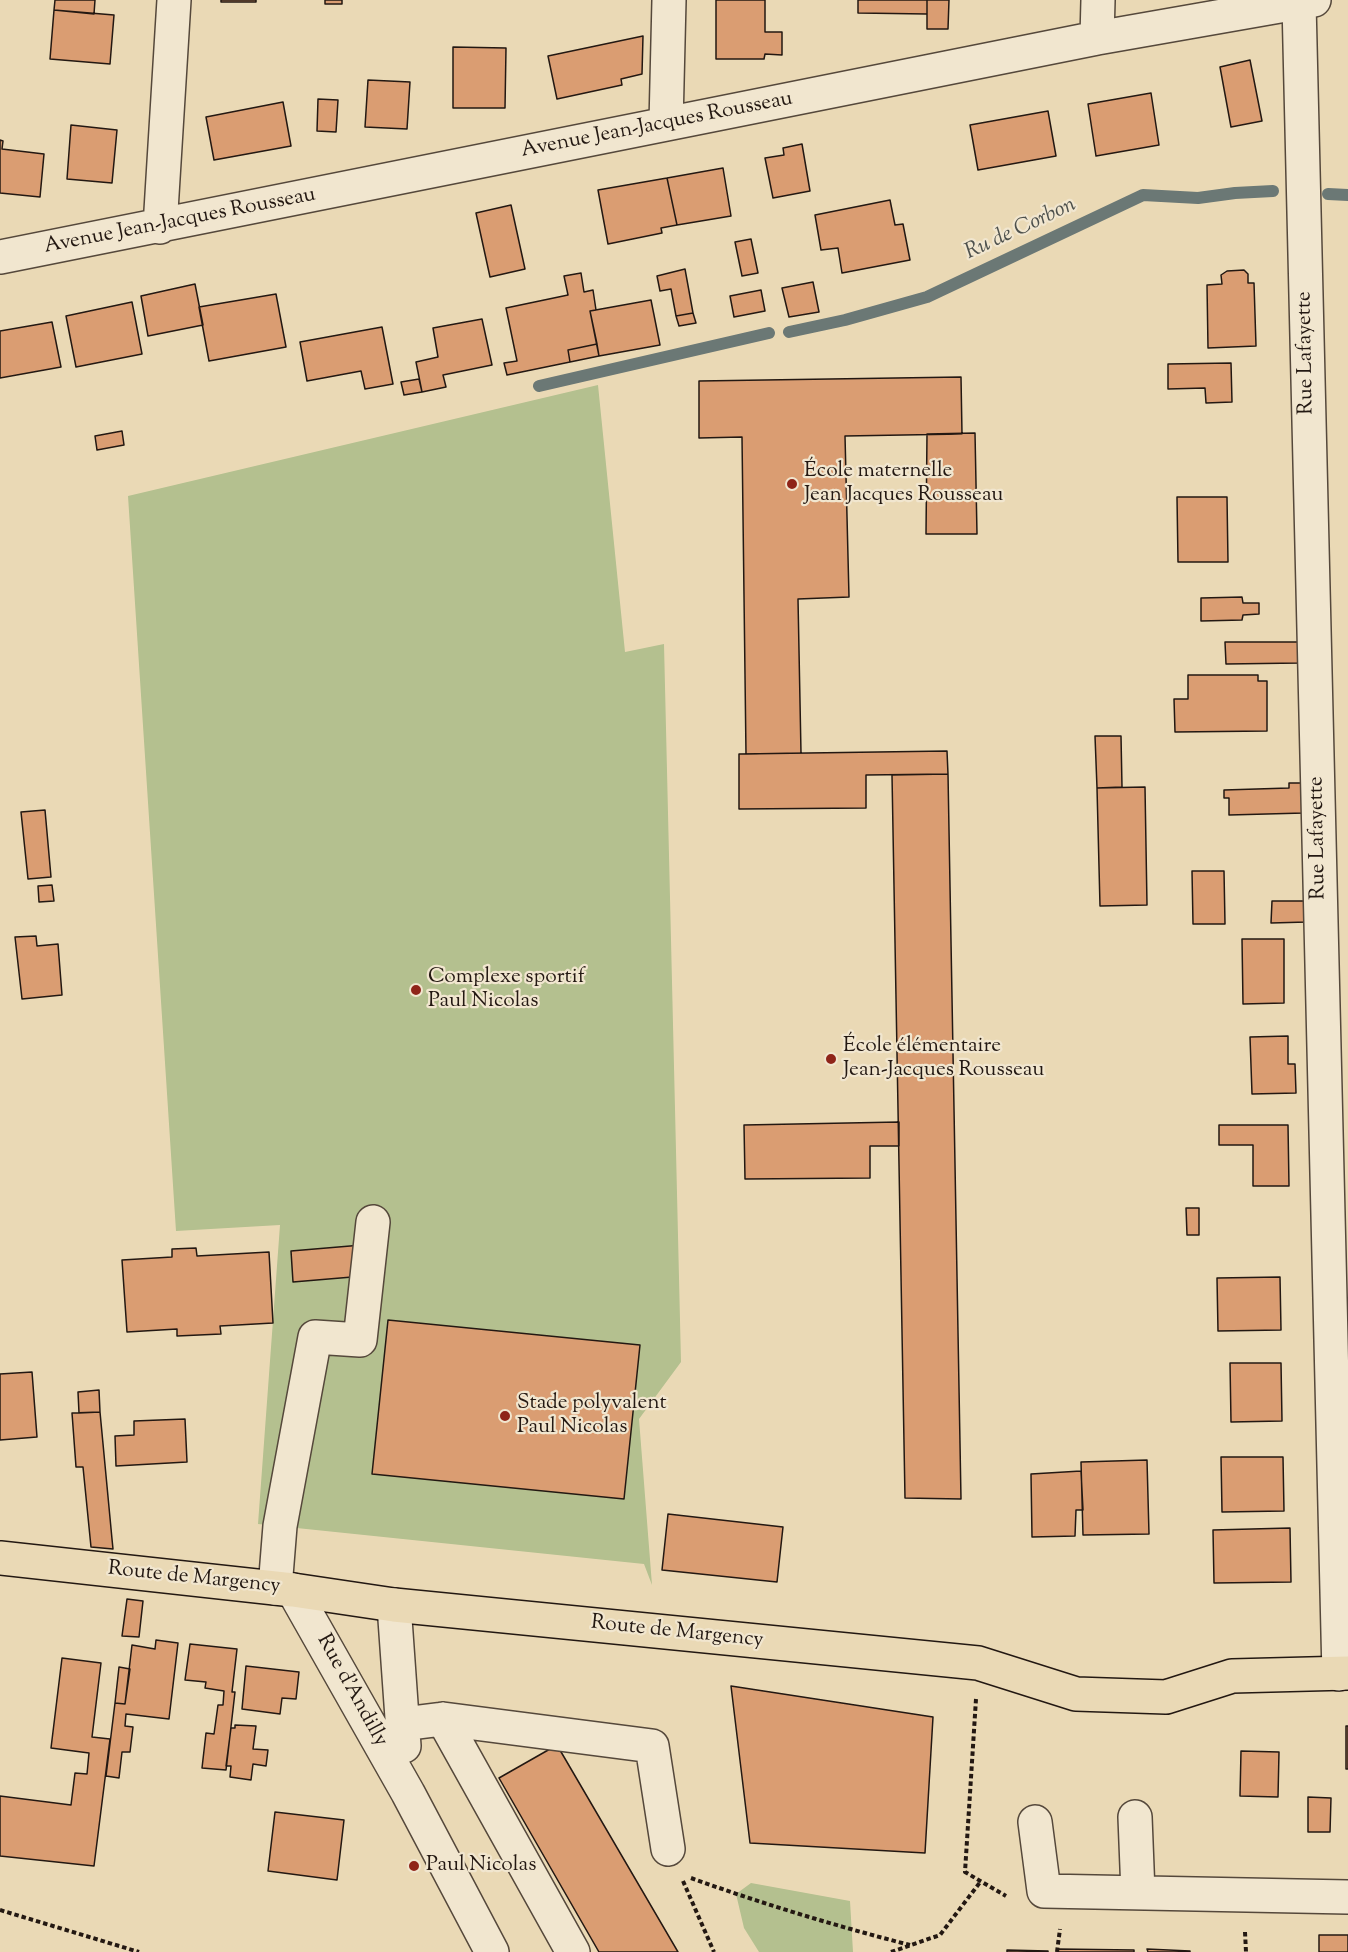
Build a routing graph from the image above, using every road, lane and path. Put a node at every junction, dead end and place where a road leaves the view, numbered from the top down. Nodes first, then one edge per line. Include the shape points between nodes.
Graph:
1 (174, 0) edge
2 (669, 0) edge
3 (1098, 0) edge
4 (1307, 2) edge
5 (1097, 38) junction
6 (666, 124) junction
7 (160, 226) junction
8 (0, 257) edge
9 (374, 1222) dead end
10 (0, 1558) edge
11 (284, 1589) junction
12 (394, 1605) junction
13 (978, 1663) junction
14 (1344, 1673) edge
15 (443, 1719) junction
16 (403, 1725) junction
17 (408, 1793) junction
18 (1135, 1817) dead end
19 (1035, 1822) dead end
20 (668, 1849) dead end
21 (981, 1881) junction
22 (1137, 1893) junction
23 (1009, 1897) dead end
24 (1348, 1898) edge
25 (0, 1910) edge
26 (1060, 1929) dead end
27 (910, 1945) junction
28 (139, 1952) edge
29 (492, 1952) edge
30 (573, 1952) edge
31 (714, 1952) edge
32 (891, 1952) edge
33 (1057, 1952) edge

1 - 7 street
2 - 6 street
3 - 5 street
4 - 5 street, Avenue Jean-Jacques Rousseau
4 - 14 street, Rue Lafayette
5 - 6 street, Avenue Jean-Jacques Rousseau
6 - 7 street, Avenue Jean-Jacques Rousseau
7 - 8 street, Avenue Jean-Jacques Rousseau
9 - 11 street via 360,1340 315,1337 280,1526
10 - 11 main road, Route de Margency
11 - 12 main road, Route de Margency
11 - 17 street, Rue d'Andilly
12 - 13 main road, Route de Margency
12 - 16 street, Rue d'Andilly
13 - 14 main road, Route de Margency via 1076,1694 1166,1697 1232,1676
13 - 21 path via 965,1872
15 - 16 street
15 - 20 street via 652,1746
15 - 30 street
16 - 17 street, Rue d'Andilly
17 - 29 street, Rue d'Andilly
18 - 22 street
19 - 22 street via 1044,1891
21 - 23 path
21 - 27 path via 940,1935
22 - 24 street
25 - 28 path
26 - 33 path
27 - 31 path via 736,1894 679,1873
27 - 32 path

